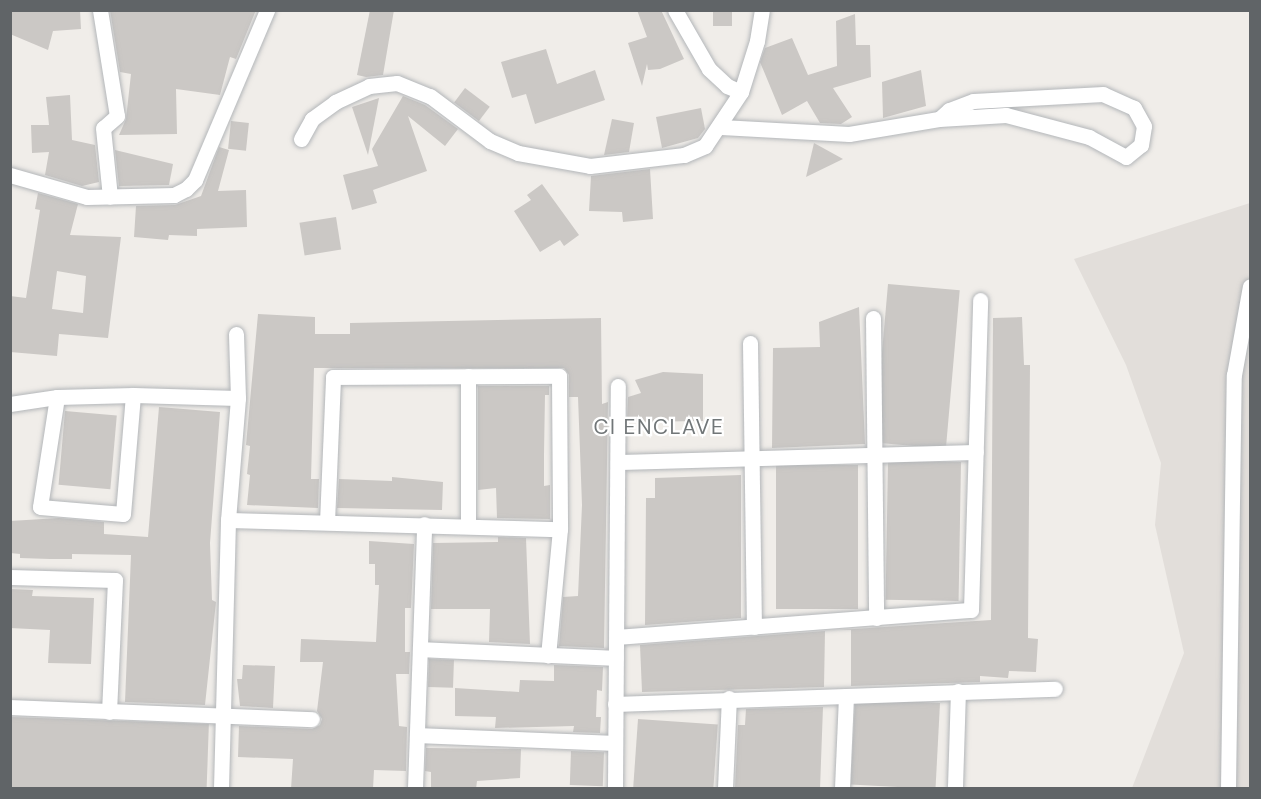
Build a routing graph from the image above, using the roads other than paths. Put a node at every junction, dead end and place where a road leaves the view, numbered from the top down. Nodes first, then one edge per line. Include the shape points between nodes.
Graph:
1 (100, 10) edge
2 (267, 10) edge
3 (675, 10) edge
4 (762, 10) edge
5 (741, 92) junction
6 (939, 119) junction
7 (721, 127) junction
8 (301, 139) dead end
9 (10, 175) edge
10 (110, 197) junction
11 (1251, 285) edge
12 (980, 300) dead end
13 (873, 318) dead end
14 (236, 334) dead end
15 (750, 343) dead end
16 (468, 376) junction
17 (618, 386) dead end
18 (133, 395) junction
19 (57, 397) junction
20 (238, 398) junction
21 (10, 404) edge
22 (976, 452) junction
23 (874, 454) junction
24 (751, 458) junction
25 (619, 462) junction
26 (228, 520) junction
27 (327, 522) junction
28 (424, 524) junction
29 (468, 525) junction
30 (560, 529) junction
31 (10, 577) edge
32 (876, 618) junction
33 (754, 627) junction
34 (616, 638) junction
35 (420, 649) junction
36 (548, 655) junction
37 (616, 658) junction
38 (1055, 689) dead end
39 (958, 691) junction
40 (846, 696) junction
41 (729, 698) junction
42 (615, 704) junction
43 (10, 707) edge
44 (109, 712) junction
45 (221, 716) junction
46 (312, 719) dead end
47 (417, 735) junction
48 (615, 743) junction
49 (955, 786) dead end
50 (221, 789) edge
51 (415, 789) edge
52 (615, 789) edge
53 (725, 789) edge
54 (842, 789) edge
55 (1228, 789) edge

1 - 10 street via 117,116 103,128
2 - 10 street via 195,180 174,195
3 - 5 street via 709,69 726,86
4 - 5 street via 757,42
5 - 7 street
6 - 6 street via 989,114 1023,118 1089,137 1126,157 1141,145 1144,126 1134,108 1103,94 972,101 949,110
6 - 7 street via 849,134
7 - 8 street via 705,146 684,155 590,166 560,163 490,141 429,96 397,83 369,86 335,102 312,119
9 - 10 street via 87,197
11 - 55 street via 1234,375
12 - 22 street
13 - 23 street
14 - 20 street
15 - 24 street
16 - 27 street via 333,377
16 - 29 street
16 - 30 street via 559,376
17 - 25 street
18 - 19 street
18 - 19 street via 123,514 40,507
18 - 20 street
19 - 21 street
20 - 26 street
22 - 23 street
22 - 32 street via 971,610
23 - 24 street
23 - 32 street
24 - 25 street
24 - 33 street
25 - 34 street
26 - 27 street
26 - 45 street
27 - 28 street
28 - 29 street
28 - 35 street
29 - 30 street
30 - 36 street
31 - 44 street via 116,580
32 - 33 street
33 - 34 street
34 - 37 street
35 - 36 street
35 - 47 street
36 - 37 street
37 - 42 street
38 - 39 street
39 - 40 street
39 - 49 street
40 - 41 street
40 - 54 street
41 - 42 street
41 - 53 street
42 - 48 street
43 - 44 street
44 - 45 street
45 - 46 street
45 - 50 street
47 - 48 street
47 - 51 street
48 - 52 street

